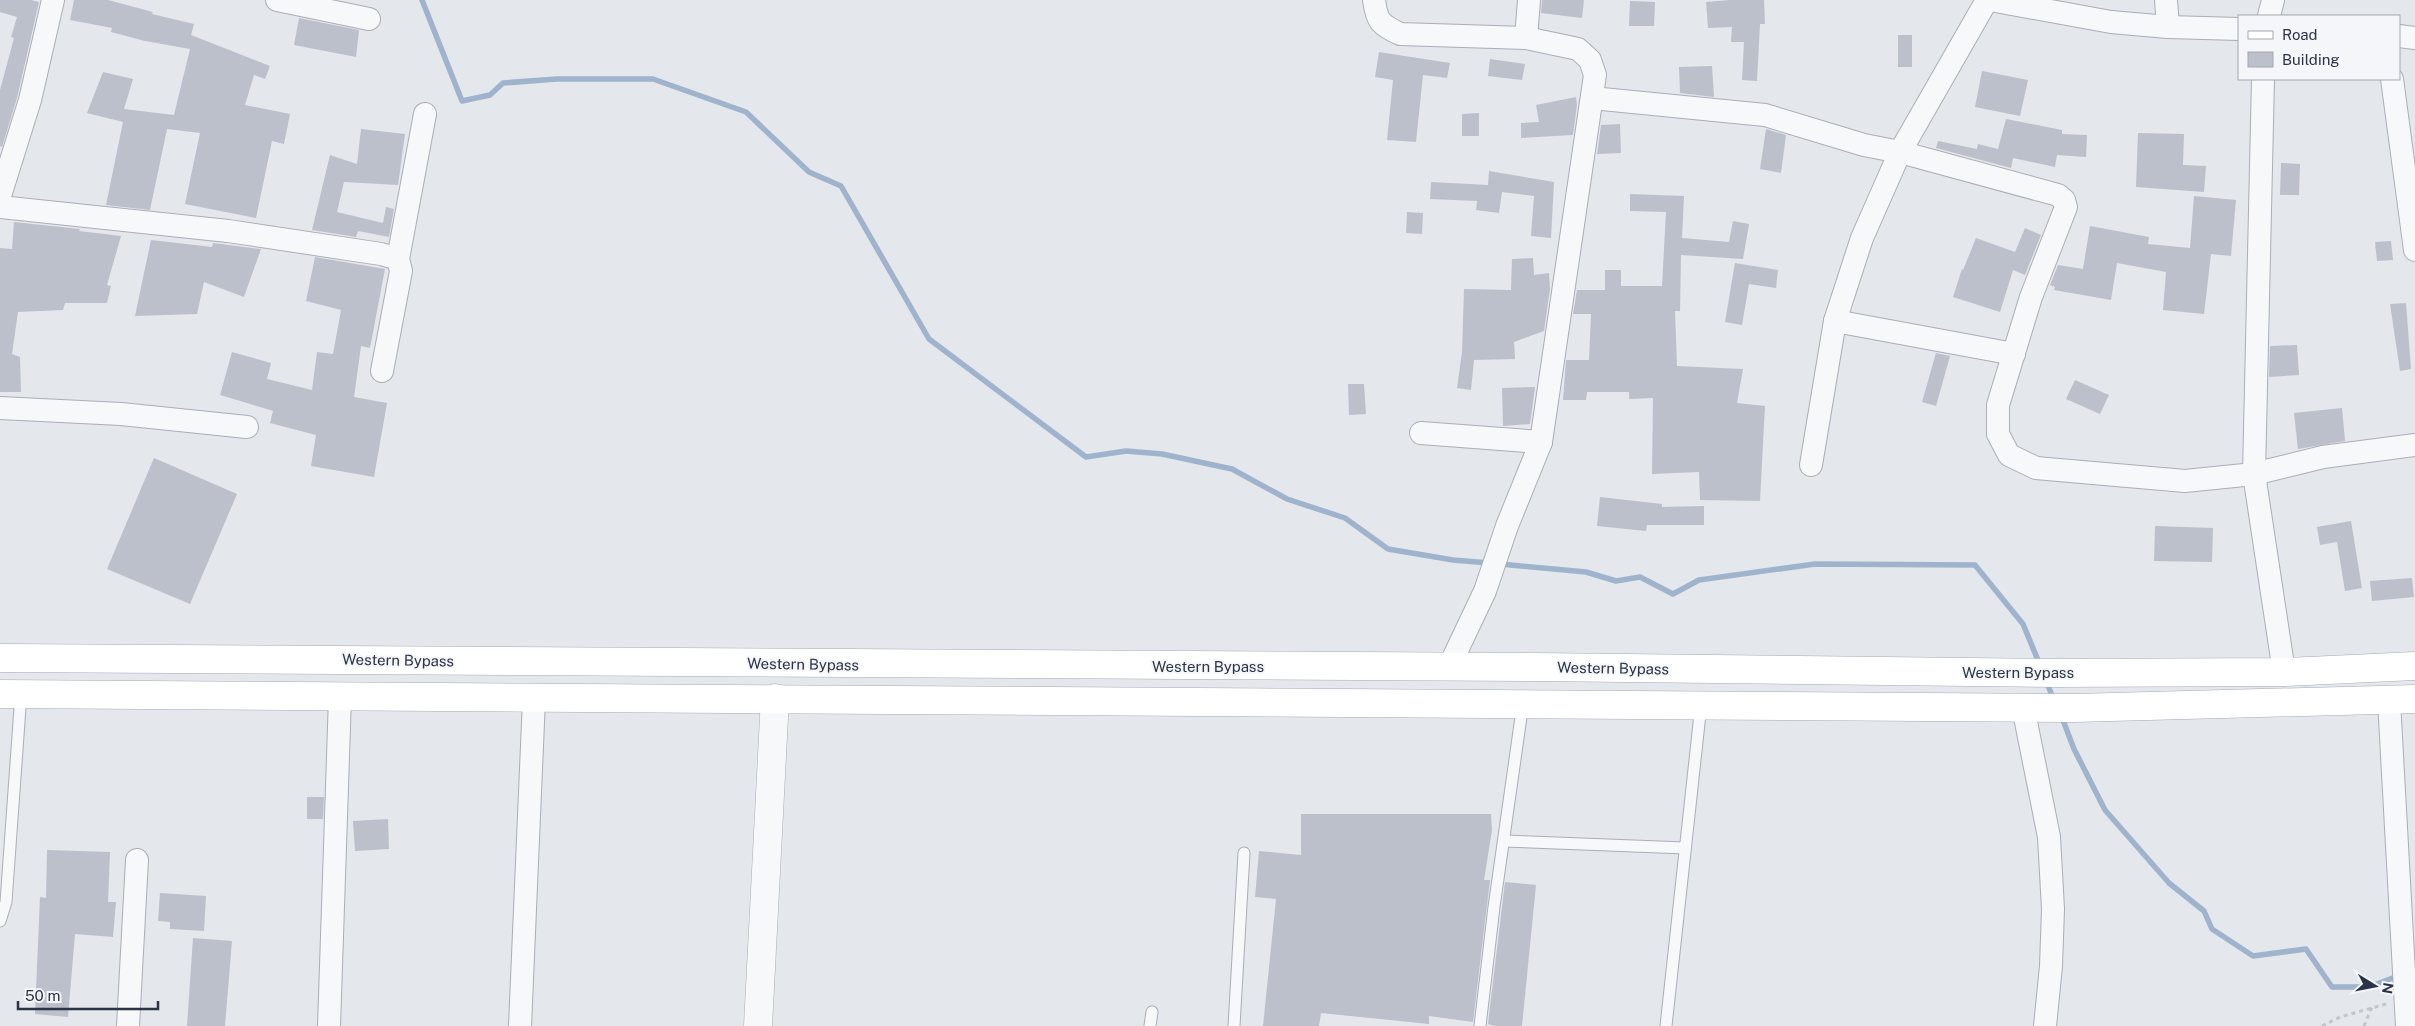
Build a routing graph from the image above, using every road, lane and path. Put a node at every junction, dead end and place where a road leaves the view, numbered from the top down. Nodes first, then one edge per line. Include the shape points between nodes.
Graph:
1 (53, 0) edge
2 (277, 0) edge
3 (1374, 0) edge
4 (1529, 0) edge
5 (1988, 0) edge
6 (2166, 0) edge
7 (2273, 0) edge
8 (2269, 15) edge
9 (369, 19) dead end
10 (2168, 27) junction
11 (2238, 29) edge
12 (2400, 36) edge
13 (1526, 38) junction
14 (2415, 38) edge
15 (2263, 80) edge
16 (2392, 80) edge
17 (1592, 98) junction
18 (425, 114) dead end
19 (1900, 152) junction
20 (1, 193) edge
21 (2415, 250) edge
22 (398, 259) junction
23 (1835, 321) junction
24 (2014, 354) junction
25 (382, 371) dead end
26 (0, 408) edge
27 (247, 427) dead end
28 (1421, 433) dead end
29 (1540, 442) junction
30 (2415, 445) edge
31 (1811, 465) dead end
32 (2254, 474) junction
33 (0, 658) edge
34 (2415, 666) edge
35 (1449, 667) junction
36 (2284, 672) junction
37 (10, 694) edge
38 (340, 697) junction
39 (775, 698) junction
40 (534, 699) junction
41 (2402, 700) edge
42 (1524, 703) junction
43 (1701, 704) junction
44 (2031, 708) junction
45 (1504, 841) junction
46 (1685, 848) junction
47 (1244, 853) dead end
48 (137, 860) dead end
49 (0, 921) edge
50 (2404, 998) junction
51 (2373, 1007) junction
52 (1152, 1012) dead end
53 (128, 1026) edge
54 (329, 1026) edge
55 (520, 1026) edge
56 (758, 1026) edge
57 (1150, 1026) edge
58 (1234, 1026) edge
59 (1480, 1026) edge
60 (1666, 1026) edge
61 (2045, 1026) edge
62 (2322, 1026) edge
63 (2364, 1026) edge
64 (2407, 1026) edge

1 - 20 street via 30,100
2 - 9 street
3 - 13 street via 1376,18 1400,34
4 - 13 street
5 - 10 street via 2090,19
5 - 19 street
6 - 10 street
7 - 8 street
10 - 11 street
12 - 14 street
13 - 17 street via 1578,49 1590,60 1595,75
15 - 32 street
16 - 21 street
17 - 19 street via 1765,115 1864,145
17 - 29 street
18 - 22 street
19 - 23 street via 1862,238
19 - 24 street via 2058,195 2064,200 2066,207 2031,297
20 - 22 street
22 - 25 street via 401,270
23 - 24 street
23 - 31 street
24 - 32 street via 1998,405 1998,434 2009,455 2036,468 2132,478 2185,481
26 - 27 street via 121,414
28 - 29 street
29 - 35 street via 1485,591
30 - 32 street via 2323,457
32 - 36 street
33 - 35 main road, Western Bypass
34 - 36 main road, Western Bypass
35 - 36 main road, Western Bypass
37 - 38 main road
37 - 49 lane via 6,902
38 - 40 main road
38 - 54 street
39 - 40 main road
39 - 42 main road
39 - 56 street
40 - 55 street
41 - 44 main road
41 - 50 street
42 - 43 main road
42 - 45 lane
43 - 44 main road
43 - 46 lane
44 - 61 street via 2049,836 2053,909
45 - 46 lane
45 - 59 lane
46 - 60 lane
47 - 58 lane
48 - 53 street
50 - 51 path
50 - 64 street
51 - 62 path
51 - 63 path
52 - 57 lane

